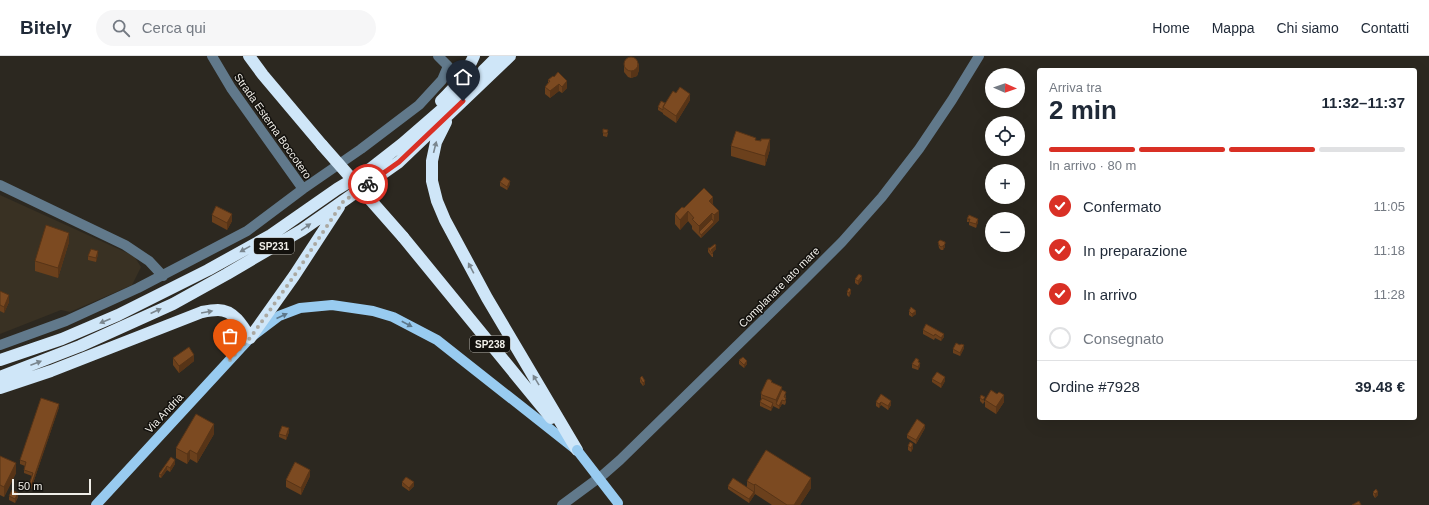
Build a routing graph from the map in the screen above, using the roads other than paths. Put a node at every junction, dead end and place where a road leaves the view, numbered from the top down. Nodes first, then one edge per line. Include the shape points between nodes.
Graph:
1 (212, 56) edge
2 (249, 56) edge
3 (438, 56) edge
4 (474, 56) edge
5 (498, 56) edge
6 (510, 56) edge
7 (979, 56) edge
8 (485, 80) junction
9 (381, 160) junction
10 (0, 185) edge
11 (303, 190) junction
12 (343, 202) junction
13 (163, 276) junction
14 (250, 338) junction
15 (0, 345) edge
16 (0, 360) edge
17 (0, 377) edge
18 (0, 388) edge
19 (577, 450) junction
20 (619, 504) edge
21 (96, 505) edge
22 (562, 505) edge

1 - 11 street, Strada Esterna Boccotero via 230,88
2 - 19 highway, SP238, bridge via 403,237
3 - 11 street via 448,66 442,80 419,104
4 - 9 highway via 469,69 456,86 387,145
5 - 9 highway, SP231 via 458,95
6 - 8 highway, SP231
7 - 22 street, Complanare lato mare via 918,149 882,197 842,242 620,460
8 - 12 highway, SP231 via 399,162
19 -> 8 highway via 487,298 445,220 432,181 432,161 436,142 444,124
9 -> 16 highway, SP231 via 271,235 208,270 118,316
10 - 13 street via 125,245 149,261
11 - 13 street via 247,231
12 - 14 highway
17 -> 12 highway, SP231 via 80,346 173,304 302,230
13 - 15 street via 66,321
18 -> 14 highway via 51,371 202,312 220,310 232,314
14 -> 19 main road, Via Andria via 279,316 300,308 332,305 393,317 437,340
14 - 21 main road, Via Andria
19 - 20 main road, SP238, bridge

